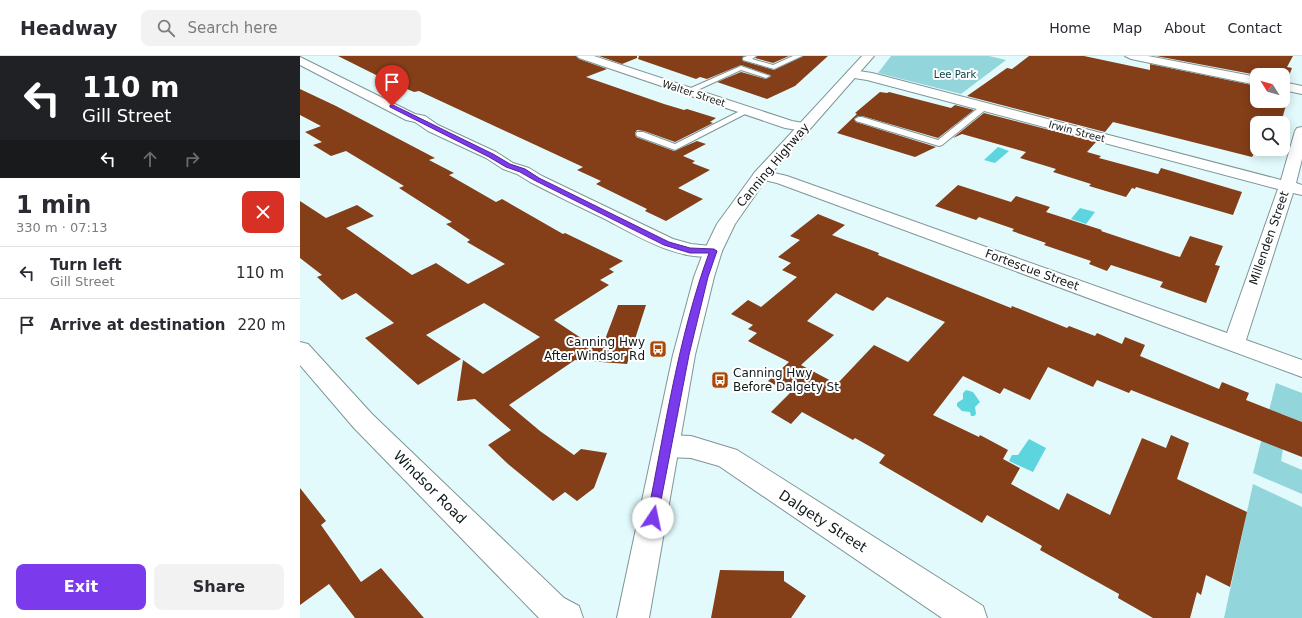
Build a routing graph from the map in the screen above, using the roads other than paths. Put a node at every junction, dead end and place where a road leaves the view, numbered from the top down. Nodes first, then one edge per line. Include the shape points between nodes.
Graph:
1 (583, 56) edge
2 (752, 56) edge
3 (799, 56) edge
4 (868, 56) edge
5 (1131, 56) edge
6 (300, 60) edge
7 (852, 74) junction
8 (766, 76) dead end
9 (1250, 80) edge
10 (1290, 87) edge
11 (1302, 90) edge
12 (688, 91) junction
13 (985, 107) junction
14 (747, 111) junction
15 (860, 119) dead end
16 (804, 127) junction
17 (1302, 131) edge
18 (640, 134) dead end
19 (761, 175) junction
20 (1294, 188) edge
21 (714, 251) junction
22 (1234, 344) junction
23 (300, 350) edge
24 (1302, 369) edge
25 (667, 446) junction
26 (567, 618) edge
27 (633, 618) edge
28 (971, 618) edge

1 - 12 main road, Walter Street
2 - 3 lane via 745,59 774,68
4 - 7 main road, Canning Highway
5 - 9 main road
6 - 21 main road via 666,244 690,250
7 - 13 main road, Irwin Street via 865,75
7 - 16 main road, Canning Highway
8 - 12 lane via 741,68
10 - 11 main road
12 - 14 main road, Walter Street
13 - 15 lane via 939,143
13 - 20 main road, Irwin Street
14 - 16 main road, Walter Street
14 - 18 lane via 675,147
16 - 19 main road, Canning Highway
17 - 20 main road, Millenden Street
19 - 21 main road, Canning Highway via 726,224
19 - 22 main road, Fortescue Street via 781,178
20 - 22 main road, Millenden Street
21 - 25 main road, Canning Highway via 704,277 684,355
22 - 24 main road, Fortescue Street
23 - 26 main road, Windsor Road via 364,421 553,608
25 - 27 main road, Canning Highway
25 - 28 main road, Dalgety Street via 692,446 728,458

